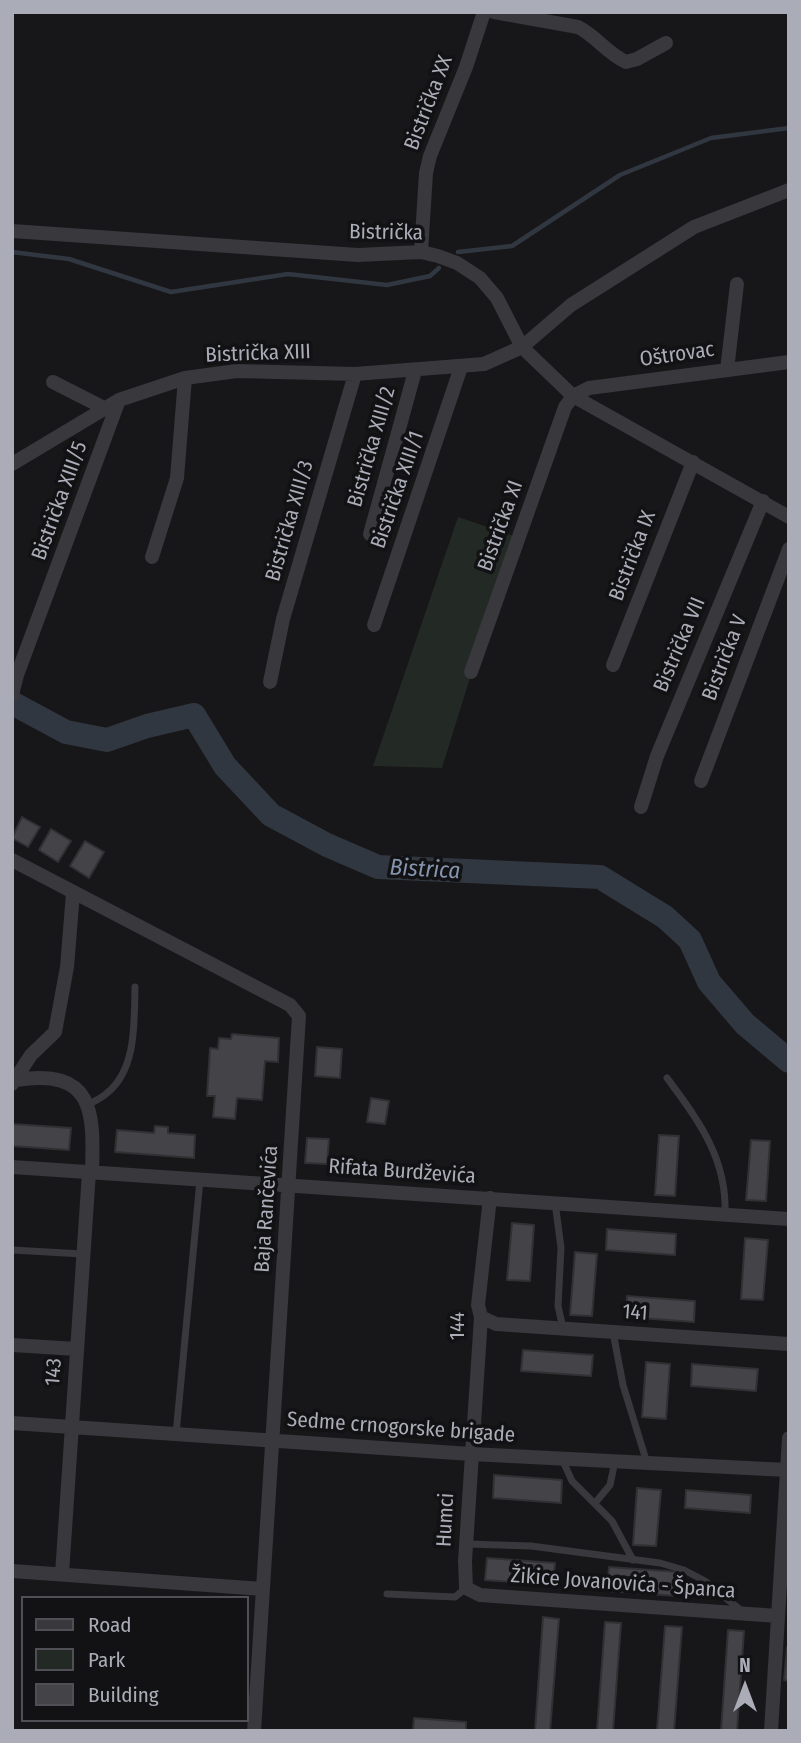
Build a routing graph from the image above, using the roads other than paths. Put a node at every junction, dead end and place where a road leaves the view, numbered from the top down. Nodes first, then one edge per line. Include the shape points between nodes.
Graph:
1 (484, 12) edge
2 (494, 12) edge
3 (666, 43) dead end
4 (789, 190) edge
5 (12, 231) edge
6 (421, 252) junction
7 (737, 284) dead end
8 (522, 347) junction
9 (789, 362) edge
10 (461, 367) junction
11 (727, 370) junction
12 (415, 371) junction
13 (355, 374) junction
14 (185, 377) junction
15 (53, 382) dead end
16 (572, 396) junction
17 (119, 400) junction
18 (106, 408) junction
19 (693, 462) junction
20 (12, 464) edge
21 (763, 501) junction
22 (789, 517) edge
23 (370, 534) dead end
24 (789, 549) edge
25 (152, 557) dead end
26 (374, 625) dead end
27 (613, 665) dead end
28 (471, 671) dead end
29 (270, 682) dead end
30 (12, 695) edge
31 (701, 781) dead end
32 (641, 807) dead end
33 (12, 860) edge
34 (74, 893) junction
35 (135, 987) dead end
36 (667, 1078) dead end
37 (14, 1082) edge
38 (88, 1105) junction
39 (12, 1167) edge
40 (90, 1172) junction
41 (200, 1180) junction
42 (290, 1186) junction
43 (490, 1198) junction
44 (555, 1202) junction
45 (725, 1213) junction
46 (789, 1219) edge
47 (12, 1250) edge
48 (83, 1254) junction
49 (481, 1317) junction
50 (564, 1329) junction
51 (613, 1332) junction
52 (789, 1344) edge
53 (12, 1345) edge
54 (77, 1349) junction
55 (12, 1423) edge
56 (72, 1429) junction
57 (176, 1435) junction
58 (789, 1438) edge
59 (273, 1441) junction
60 (471, 1454) junction
61 (562, 1458) junction
62 (615, 1461) junction
63 (647, 1463) junction
64 (787, 1470) junction
65 (595, 1503) junction
66 (466, 1544) junction
67 (634, 1560) junction
68 (12, 1571) edge
69 (62, 1574) junction
70 (466, 1588) junction
71 (263, 1589) junction
72 (387, 1594) dead end
73 (746, 1614) junction
74 (778, 1616) junction
75 (254, 1731) edge
76 (771, 1731) edge

1 - 6 street, Bistrička XX via 430,156
2 - 3 street via 578,27 626,62
4 - 8 street, Bistrička XIII via 694,227 572,305
5 - 6 street, Bistrička via 358,255
6 - 8 street, Bistrička via 457,263 480,278 497,298
7 - 11 street
8 - 10 street, Bistrička XIII via 485,365
8 - 16 street, Bistrička
9 - 11 street, Oštrovac
10 - 12 street, Bistrička XIII
10 - 26 street, Bistrička XIII/1
11 - 16 street, Oštrovac via 589,388
12 - 13 street, Bistrička XIII
12 - 23 street, Bistrička XIII/2
13 - 14 street, Bistrička XIII via 237,371
13 - 29 street, Bistrička XIII/3 via 283,619
14 - 17 street, Bistrička XIII
14 - 25 street via 177,478
15 - 18 street
16 - 19 street, Bistrička
16 - 28 street, Bistrička XI
17 - 18 street, Bistrička XIII
17 - 30 street, Bistrička XIII/5
18 - 20 street, Bistrička XIII
19 - 21 street, Bistrička
19 - 27 street, Bistrička IX
21 - 22 street, Bistrička
21 - 32 street, Bistrička VII via 657,756
24 - 31 street, Bistrička V
33 - 34 street, Baja Rančevića
34 - 37 street via 55,1032 31,1055
34 - 42 street, Baja Rančevića via 290,1006 299,1016
35 - 38 lane via 126,1064 108,1093
36 - 45 lane via 713,1146 723,1177
37 - 38 street via 51,1077 79,1091
38 - 40 street, 143 via 93,1127
39 - 40 street, Rifata Burdževića
40 - 41 street, Rifata Burdževića
40 - 48 street, 143
41 - 42 street, Rifata Burdževića
41 - 57 lane
42 - 43 street, Rifata Burdževića
42 - 59 street, Baja Rančevića
43 - 44 street, Rifata Burdževića
43 - 49 street, 144 via 478,1306
44 - 45 street, Rifata Burdževića
44 - 50 lane via 561,1248 558,1306
45 - 46 street, Rifata Burdževića
47 - 48 lane
48 - 54 street, 143
49 - 50 street, 141 via 496,1324
49 - 60 street, 144
50 - 51 street, 141
51 - 52 street, 141
51 - 63 lane via 622,1385
53 - 54 street
54 - 56 street, 143
55 - 56 street, Sedme crnogorske brigade
56 - 57 street, Sedme crnogorske brigade
56 - 69 street, 143
57 - 59 street, Sedme crnogorske brigade
58 - 64 street
59 - 60 street, Sedme crnogorske brigade
59 - 71 street, Baja Rančevića
60 - 61 street, Sedme crnogorske brigade
60 - 66 street, Humci
61 - 62 street, Sedme crnogorske brigade
61 - 65 lane via 572,1481
62 - 63 street, Sedme crnogorske brigade
62 - 65 lane via 610,1485
63 - 64 street, Sedme crnogorske brigade
64 - 74 street
65 - 67 lane via 621,1533
66 - 67 lane via 531,1546
66 - 70 street, Humci
67 - 73 lane via 695,1575
68 - 69 street
69 - 71 street
70 - 72 lane via 455,1597
70 - 73 street, Žikice Jovanovića - Španca via 480,1595
71 - 75 street, Baja Rančevića
73 - 74 street, Žikice Jovanovića - Španca
74 - 76 street

